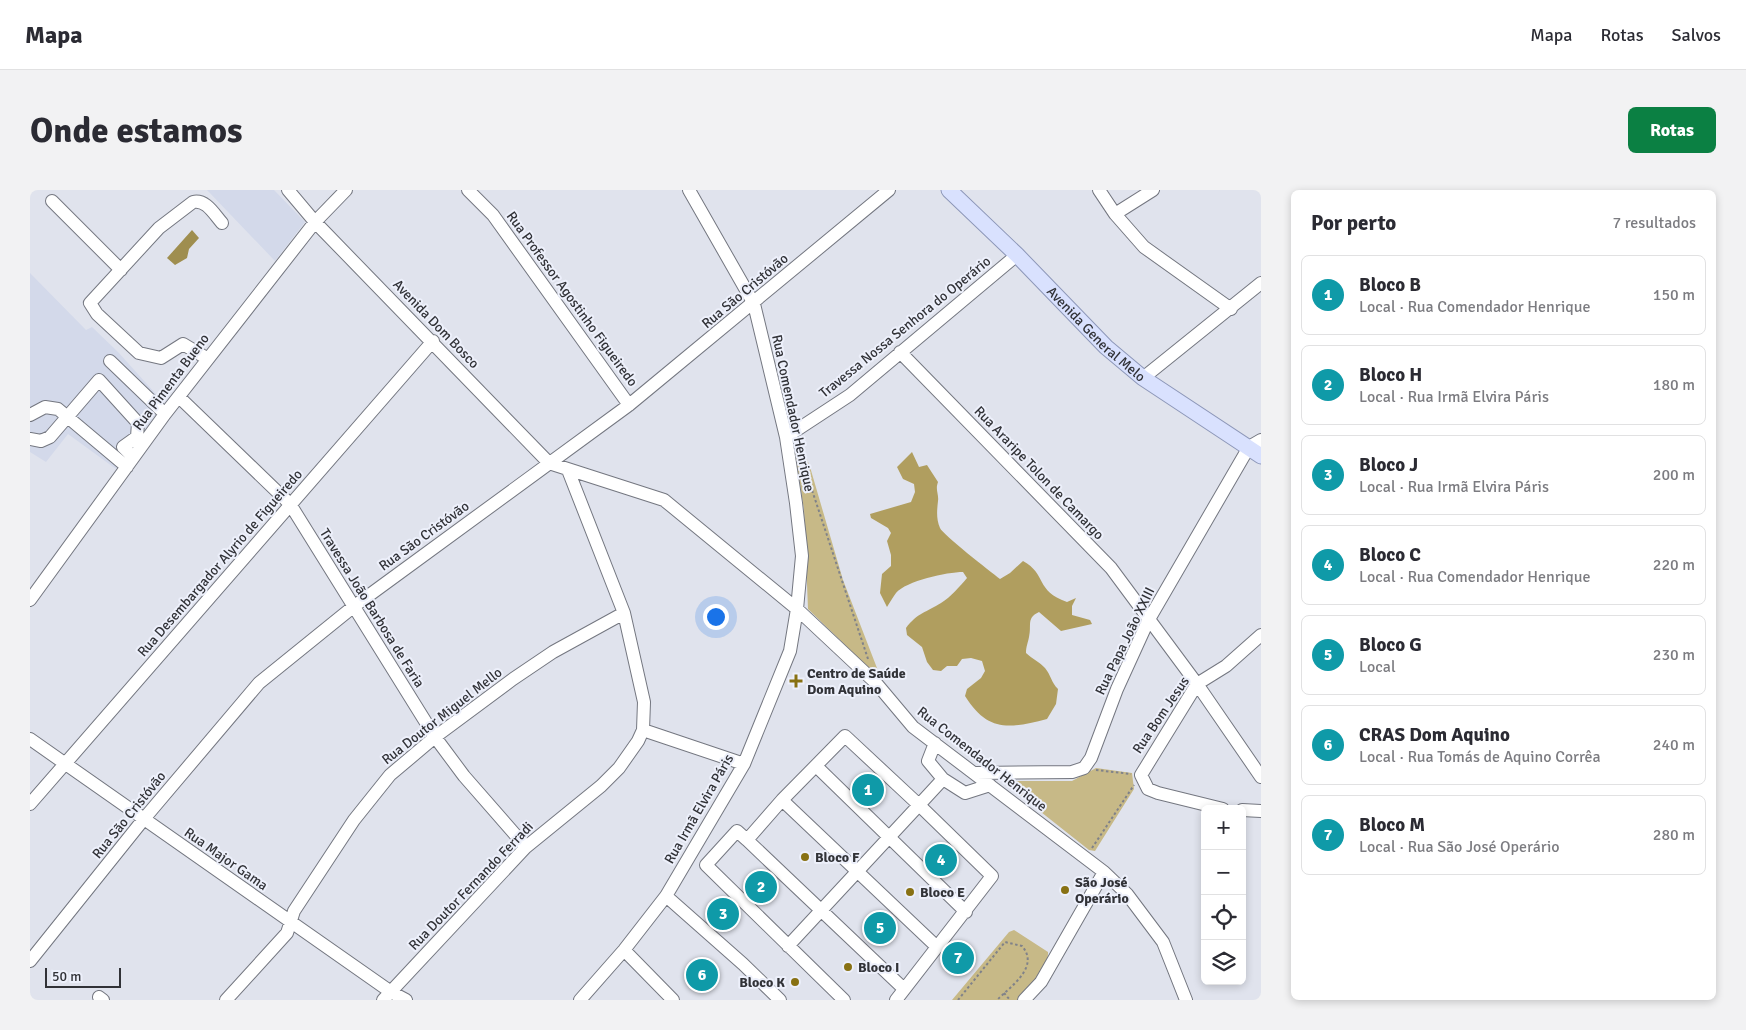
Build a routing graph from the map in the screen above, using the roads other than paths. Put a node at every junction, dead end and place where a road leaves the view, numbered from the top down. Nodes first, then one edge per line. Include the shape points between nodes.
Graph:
1 (288, 190) edge
2 (346, 190) edge
3 (468, 190) edge
4 (689, 190) edge
5 (889, 190) edge
6 (949, 190) edge
7 (1099, 190) edge
8 (1153, 190) edge
9 (52, 201) dead end
10 (1115, 214) junction
11 (315, 222) junction
12 (222, 223) dead end
13 (1017, 255) junction
14 (121, 270) junction
15 (1261, 284) edge
16 (754, 304) junction
17 (1231, 309) junction
18 (433, 341) junction
19 (900, 352) junction
20 (208, 359) junction
21 (110, 361) dead end
22 (1143, 378) junction
23 (179, 397) junction
24 (629, 405) junction
25 (165, 414) junction
26 (68, 415) junction
27 (30, 416) edge
28 (786, 438) junction
29 (30, 439) edge
30 (1255, 444) edge
31 (1261, 456) edge
32 (130, 462) junction
33 (549, 463) junction
34 (568, 470) junction
35 (290, 504) junction
36 (30, 600) edge
37 (353, 606) junction
38 (798, 609) junction
39 (624, 613) junction
40 (1148, 621) junction
41 (1261, 635) edge
42 (1198, 684) junction
43 (643, 730) junction
44 (435, 737) junction
45 (30, 739) edge
46 (935, 743) junction
47 (744, 764) junction
48 (64, 765) junction
49 (816, 766) junction
50 (976, 774) junction
51 (1261, 777) edge
52 (943, 779) junction
53 (990, 785) junction
54 (782, 800) junction
55 (30, 804) edge
56 (919, 805) junction
57 (1207, 805) edge
58 (1246, 810) edge
59 (1261, 811) edge
60 (143, 820) junction
61 (888, 836) junction
62 (747, 840) junction
63 (526, 847) junction
64 (858, 870) junction
65 (1104, 872) junction
66 (666, 896) junction
67 (821, 910) junction
68 (966, 912) junction
69 (291, 922) junction
70 (788, 946) junction
71 (936, 947) junction
72 (624, 950) junction
73 (30, 961) edge
74 (904, 989) junction
75 (387, 996) edge
76 (226, 1000) edge
77 (406, 1000) edge
78 (580, 1000) edge
79 (672, 1000) edge
80 (780, 1000) edge
81 (844, 1000) edge
82 (896, 1000) edge
83 (1024, 1000) edge
84 (1186, 1000) edge

1 - 11 street, Avenida Dom Bosco
2 - 11 street, Rua Pimenta Bueno
3 - 24 street, Rua Professor Agostinho Figueiredo via 493,215
4 - 16 street, Rua Comendador Henrique
5 - 16 street, Rua São Cristóvão
6 - 13 main road, Avenida General Melo
7 - 10 street
8 - 10 street
9 - 14 street
10 - 17 street via 1144,247
11 - 18 street, Avenida Dom Bosco
11 - 20 street, Rua Pimenta Bueno
12 - 14 street via 204,203 192,202 159,228
13 - 19 street, Travessa Nossa Senhora do Operário
13 - 22 main road, Avenida General Melo via 1106,347
14 - 20 street via 90,303 97,314 139,353 161,358 183,344
15 - 17 street
16 - 24 street, Rua São Cristóvão
16 - 28 street, Rua Comendador Henrique
17 - 22 street
18 - 33 street, Avenida Dom Bosco
18 - 35 street, Rua Desembargador Alyrio de Figueiredo
19 - 28 street, Travessa Nossa Senhora do Operário via 850,395
19 - 40 street, Rua Araripe Tolon de Camargo via 1111,568
20 - 23 street, Rua Pimenta Bueno
21 - 25 street
22 - 30 main road, Avenida General Melo
23 - 25 street, Rua Pimenta Bueno
23 - 35 street, Travessa João Barbosa de Faria
24 - 33 street, Rua São Cristóvão
25 - 32 street, Rua Pimenta Bueno
26 - 27 street via 49,407
26 - 29 street via 46,440
26 - 32 street via 107,450
26 - 32 street via 95,382 103,383 138,423 137,437 123,447
28 - 38 street, Rua Comendador Henrique via 802,556
30 - 31 main road, Avenida General Melo
30 - 40 street, Rua Papa João XXIII
32 - 36 street, Rua Pimenta Bueno
33 - 34 street, Avenida Dom Bosco
33 - 37 street, Rua São Cristóvão
34 - 38 street, Avenida Dom Bosco via 664,500
34 - 39 street
35 - 37 street, Travessa João Barbosa de Faria
35 - 48 street, Rua Desembargador Alyrio de Figueiredo
37 - 44 street, Travessa João Barbosa de Faria
37 - 60 street, Rua São Cristóvão via 259,683
38 - 46 street, Rua Comendador Henrique via 876,683 913,727
38 - 47 street, Rua Irmã Elvira Páris via 790,652
39 - 43 street via 644,702
39 - 44 street, Rua Doutor Miguel Mello via 553,652
40 - 42 street, Rua Araripe Tolon de Camargo
40 - 50 street, Rua Papa João XXIII via 1084,768 1072,772
41 - 42 street, Rua Bom Jesus via 1226,666
42 - 51 street, Rua Araripe Tolon de Camargo
42 - 57 street, Rua Bom Jesus via 1141,775 1148,789
43 - 47 street
43 - 63 street, Rua Doutor Fernando Ferradi via 619,768 601,786
44 - 63 street, Travessa João Barbosa de Faria via 464,776
44 - 69 street, Rua Doutor Miguel Mello via 390,775 354,820 294,911
45 - 48 street, Rua Major Gama
46 - 50 street, Rua Comendador Henrique
46 - 52 street via 928,761
47 - 66 street, Rua Irmã Elvira Páris
48 - 55 street, Rua Desembargador Alyrio de Figueiredo
48 - 60 street, Rua Major Gama
49 - 54 street
49 - 56 street via 845,736
49 - 61 street
50 - 53 street, Rua Comendador Henrique
52 - 53 street via 965,794
52 - 56 street
53 - 65 street, Rua Comendador Henrique
54 - 62 street
54 - 64 street
56 - 61 street
56 - 68 street via 992,876
58 - 59 street
60 - 69 street, Rua Major Gama
60 - 73 street, Rua São Cristóvão
61 - 64 street
61 - 68 street
62 - 67 street
62 - 70 street via 737,831 706,865
63 - 75 street, Rua Doutor Fernando Ferradi
64 - 67 street
64 - 71 street
65 - 83 street via 1041,982
65 - 84 street, Rua Comendador Henrique via 1127,894 1163,942
66 - 72 street, Rua Irmã Elvira Páris
66 - 80 street
67 - 70 street
67 - 74 street
68 - 71 street
69 - 75 street, Rua Major Gama
69 - 76 street, Rua Doutor Miguel Mello via 287,933
70 - 81 street
71 - 74 street
72 - 78 street, Rua Irmã Elvira Páris
72 - 79 street
74 - 82 street
75 - 77 street, Rua Major Gama

